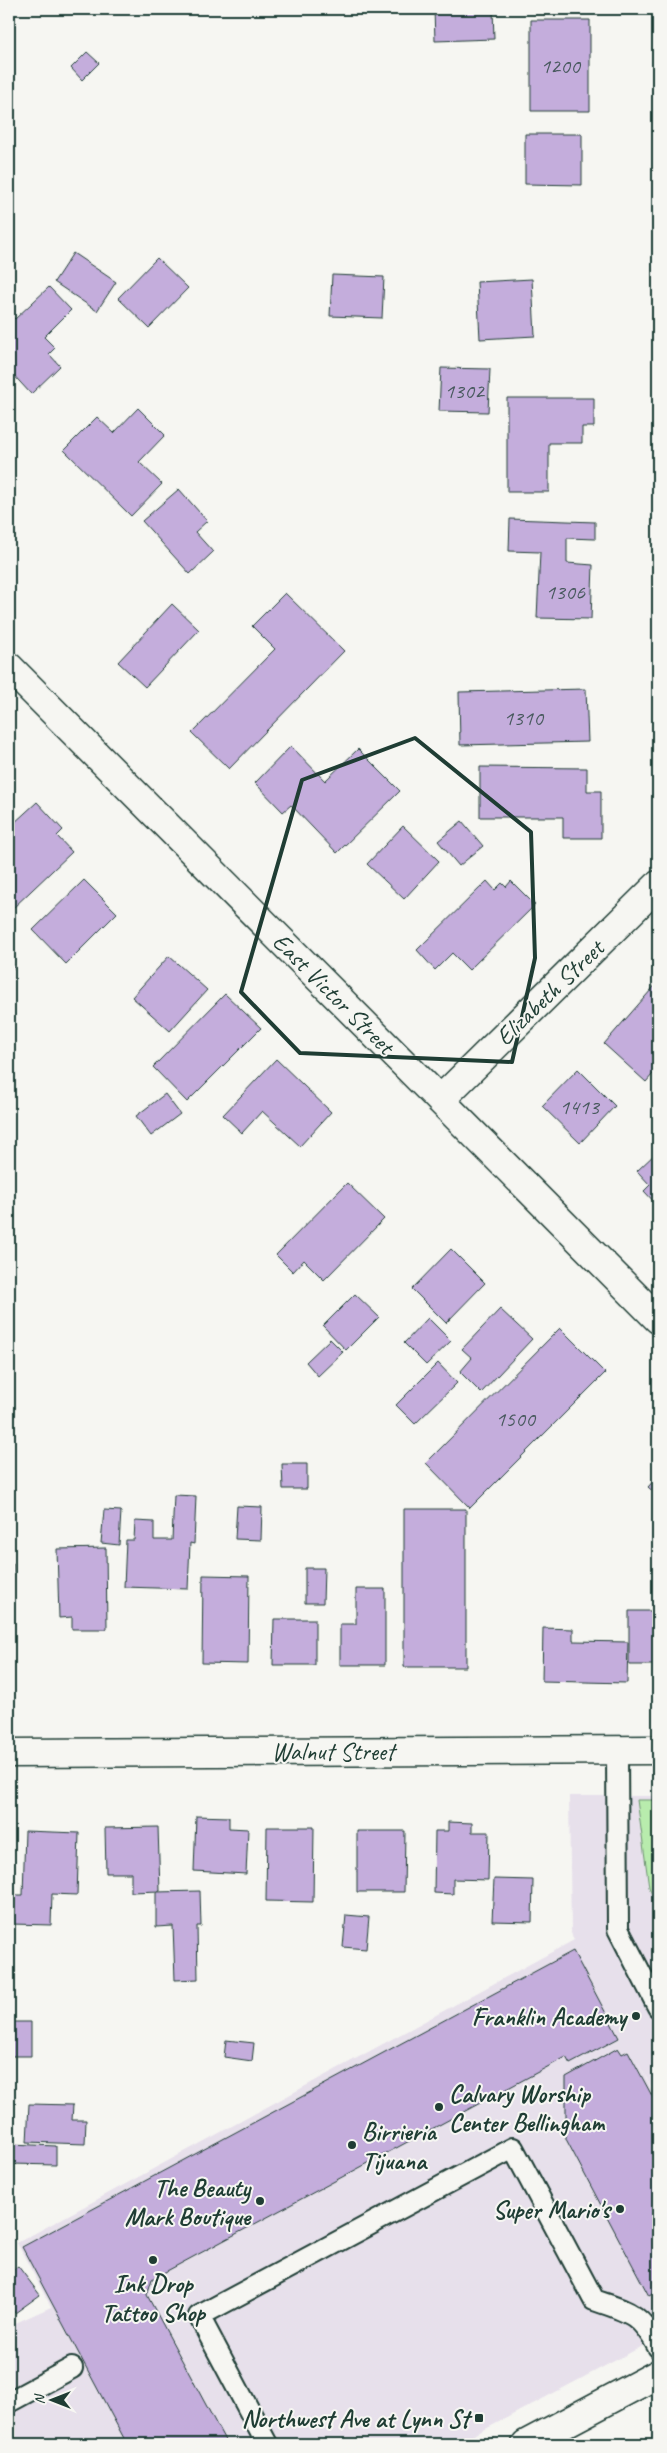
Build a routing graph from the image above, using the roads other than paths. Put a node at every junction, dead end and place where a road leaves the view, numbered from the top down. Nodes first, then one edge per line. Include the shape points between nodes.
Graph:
1 (9, 667) edge
2 (658, 885) edge
3 (440, 1100) junction
4 (658, 1318) edge
5 (617, 1750) junction
6 (658, 1750) edge
7 (9, 1753) edge
8 (658, 2006) edge
9 (658, 2347) edge
10 (72, 2368) dead end
11 (658, 2374) edge
12 (9, 2402) edge
13 (267, 2444) edge
14 (526, 2444) edge

1 - 3 street, East Victor Street
2 - 3 street, Elizabeth Street
3 - 4 street, East Victor Street
5 - 6 street, Walnut Street
5 - 7 street, Walnut Street
5 - 8 lane via 618,1929
9 - 13 lane via 648,2328 636,2316 594,2300 513,2148 199,2316
10 - 12 lane
11 - 14 street

